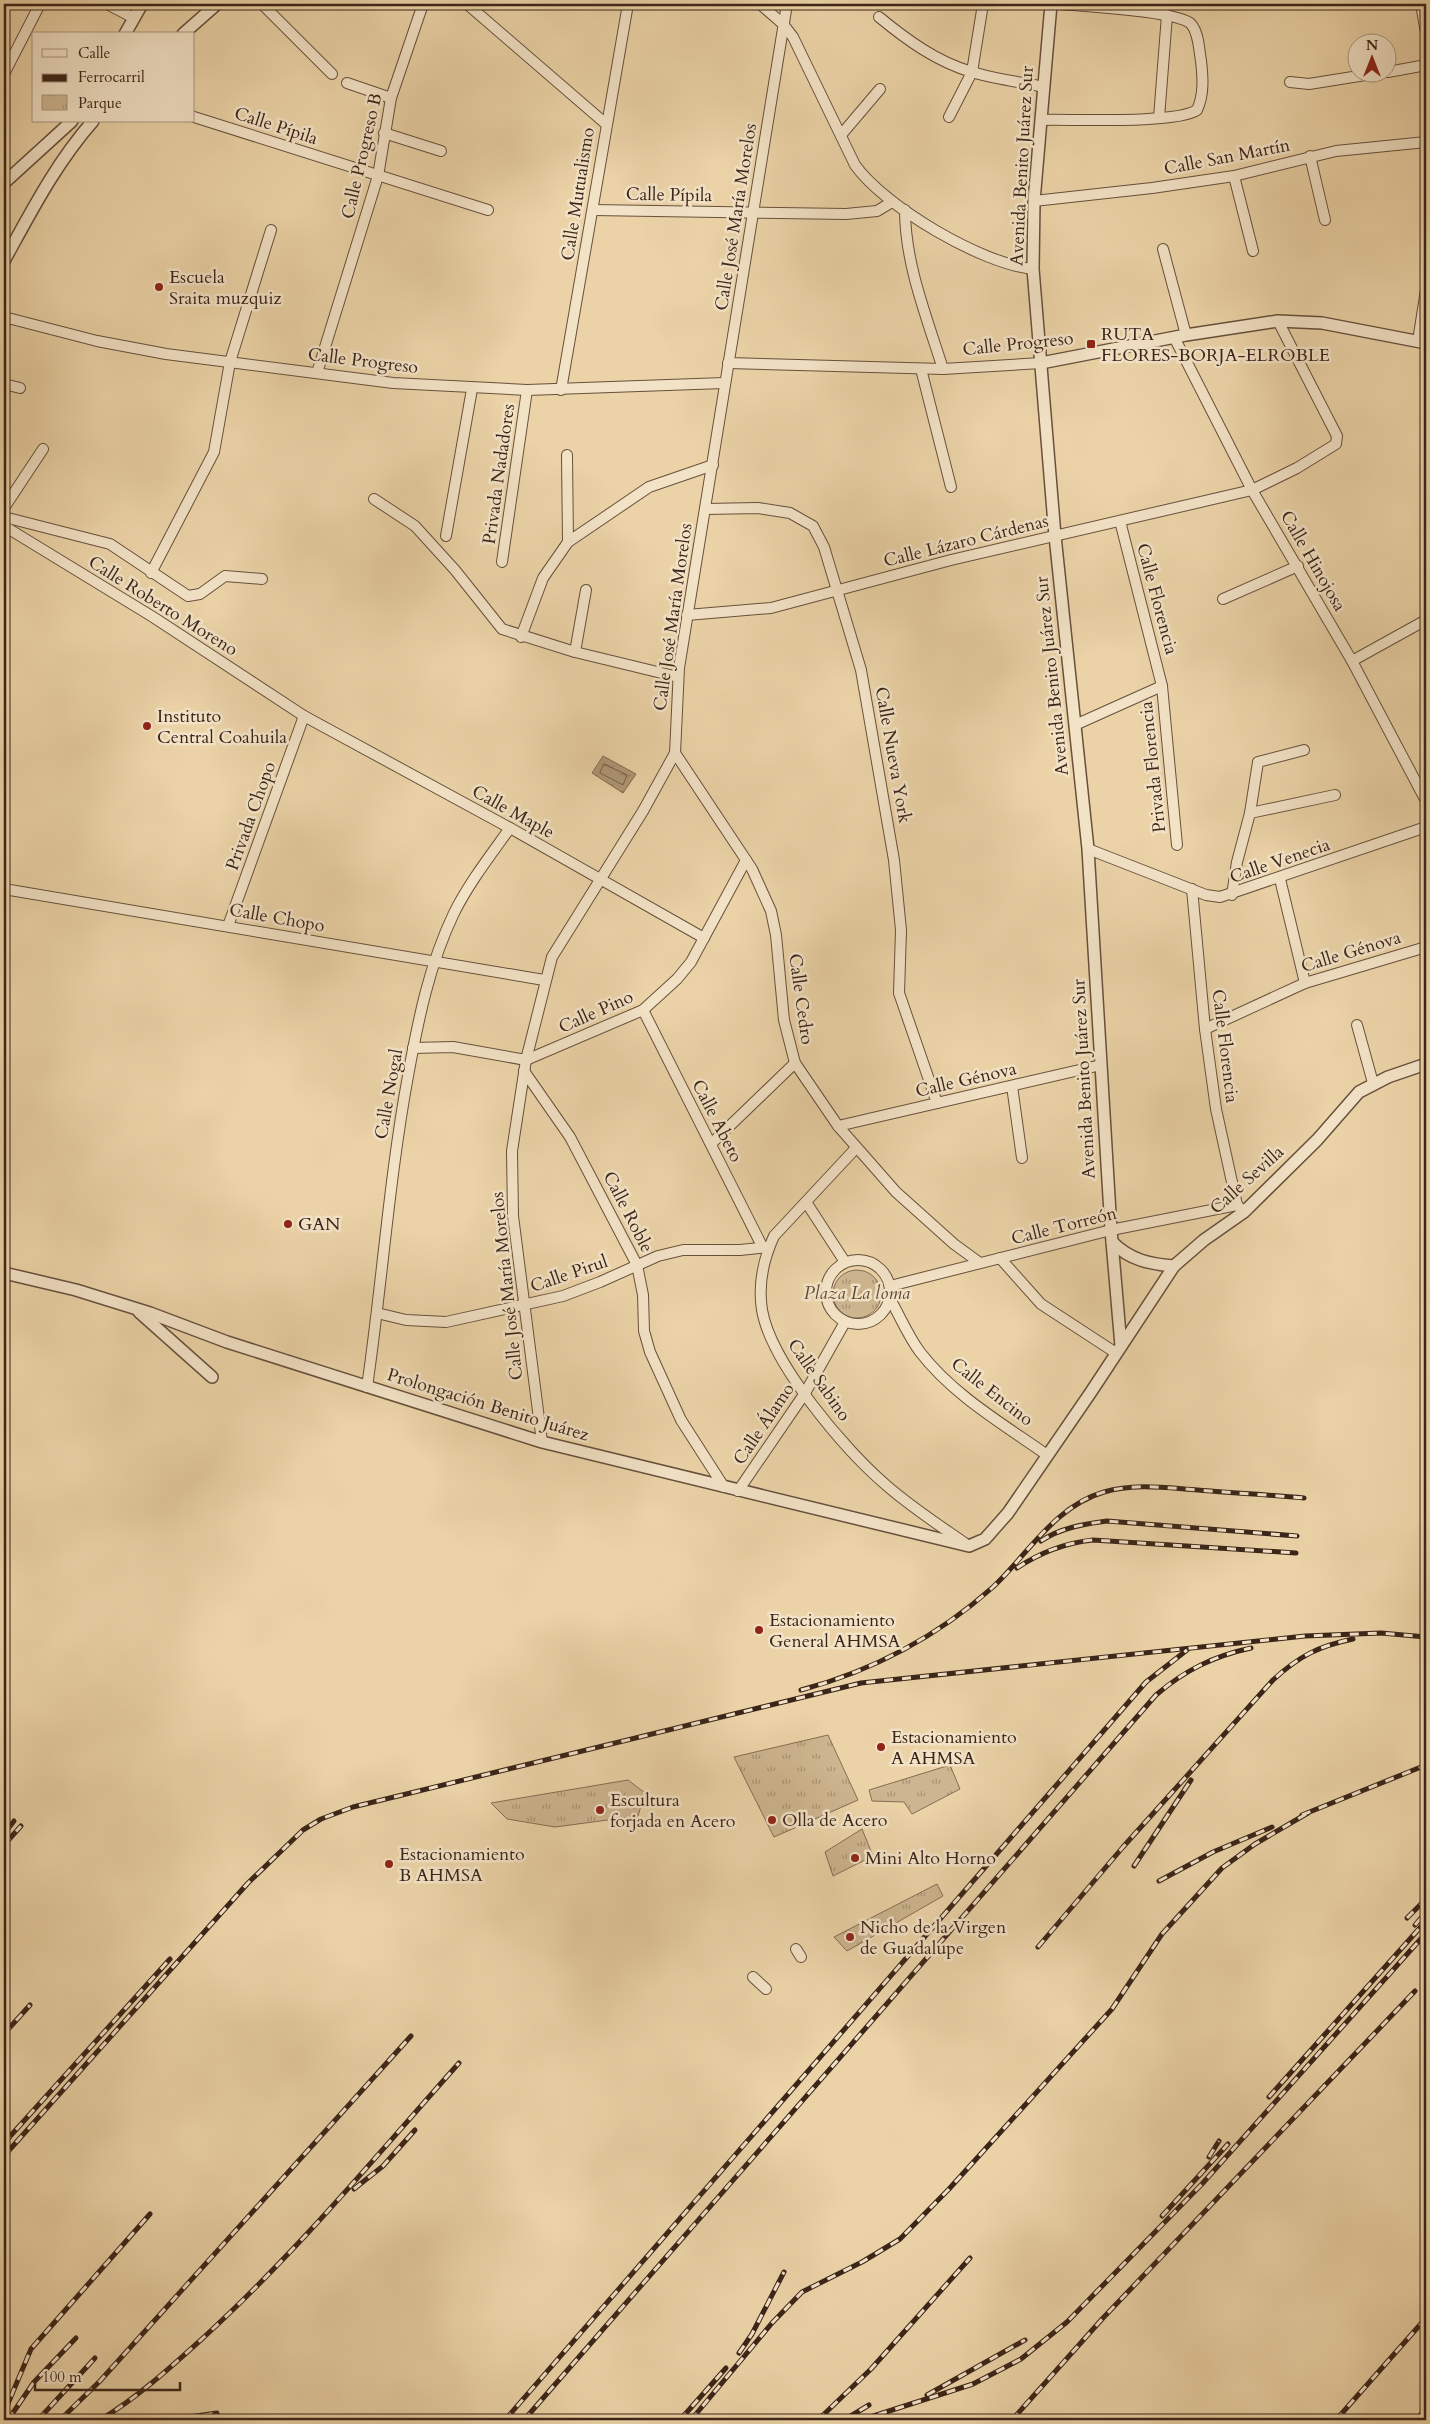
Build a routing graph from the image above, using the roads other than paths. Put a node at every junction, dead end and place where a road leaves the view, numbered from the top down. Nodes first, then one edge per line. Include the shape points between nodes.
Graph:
1 (40, 4) edge
2 (107, 4) edge
3 (142, 4) edge
4 (217, 4) edge
5 (262, 4) edge
6 (423, 4) edge
7 (467, 4) edge
8 (628, 4) edge
9 (760, 4) edge
10 (787, 4) edge
11 (983, 4) edge
12 (1051, 4) edge
13 (1059, 4) edge
14 (1421, 4) edge
15 (1167, 15) junction
16 (134, 18) junction
17 (879, 18) dead end
18 (783, 24) junction
19 (126, 32) edge
20 (185, 32) edge
21 (1426, 33) edge
22 (1426, 65) edge
23 (1398, 70) edge
24 (972, 72) junction
25 (4, 74) edge
26 (332, 74) dead end
27 (1348, 78) edge
28 (1290, 82) dead end
29 (347, 83) dead end
30 (1044, 87) junction
31 (880, 89) dead end
32 (391, 98) junction
33 (195, 117) edge
34 (949, 117) dead end
35 (1159, 118) junction
36 (1041, 120) junction
37 (71, 122) edge
38 (92, 122) edge
39 (606, 124) junction
40 (384, 133) junction
41 (841, 135) junction
42 (1426, 142) edge
43 (441, 151) dead end
44 (1310, 156) junction
45 (378, 176) junction
46 (1234, 176) junction
47 (4, 184) edge
48 (1034, 201) junction
49 (892, 202) junction
50 (488, 210) dead end
51 (592, 210) junction
52 (905, 210) junction
53 (754, 212) junction
54 (1325, 220) dead end
55 (271, 230) dead end
56 (1163, 249) dead end
57 (1253, 251) dead end
58 (4, 261) edge
59 (1032, 269) junction
60 (1426, 290) edge
61 (4, 317) edge
62 (1278, 321) junction
63 (1186, 335) junction
64 (1174, 337) junction
65 (1422, 342) edge
66 (230, 362) junction
67 (1041, 362) junction
68 (728, 363) junction
69 (921, 370) junction
70 (943, 370) junction
71 (317, 373) junction
72 (724, 383) junction
73 (4, 384) edge
74 (20, 388) dead end
75 (472, 389) junction
76 (527, 390) junction
77 (561, 390) junction
78 (43, 449) dead end
79 (567, 455) dead end
80 (713, 465) junction
81 (951, 488) dead end
82 (1252, 490) junction
83 (374, 499) dead end
84 (4, 508) edge
85 (705, 509) junction
86 (4, 517) edge
87 (1120, 521) junction
88 (4, 526) edge
89 (446, 536) dead end
90 (1055, 536) junction
91 (568, 542) junction
92 (502, 562) dead end
93 (1298, 566) junction
94 (151, 573) junction
95 (262, 579) dead end
96 (586, 590) dead end
97 (837, 590) junction
98 (1222, 599) dead end
99 (687, 615) junction
100 (1426, 620) edge
101 (521, 637) junction
102 (575, 652) junction
103 (1352, 661) junction
104 (678, 677) junction
105 (1162, 686) junction
106 (304, 716) junction
107 (1075, 724) junction
108 (1304, 750) dead end
109 (674, 753) junction
110 (1335, 794) dead end
111 (1426, 801) edge
112 (1250, 813) junction
113 (1426, 827) edge
114 (510, 828) junction
115 (1177, 845) dead end
116 (1088, 849) junction
117 (746, 860) junction
118 (601, 878) junction
119 (1280, 878) junction
120 (4, 889) edge
121 (1192, 889) junction
122 (1232, 895) junction
123 (228, 926) junction
124 (704, 938) junction
125 (1426, 947) edge
126 (434, 962) junction
127 (544, 980) junction
128 (1304, 983) junction
129 (643, 1010) junction
130 (1357, 1025) dead end
131 (1205, 1029) junction
132 (413, 1048) junction
133 (795, 1063) junction
134 (1426, 1064) edge
135 (525, 1065) junction
136 (1101, 1065) junction
137 (1373, 1083) junction
138 (1012, 1086) junction
139 (936, 1103) junction
140 (838, 1126) junction
141 (711, 1144) junction
142 (856, 1148) junction
143 (1022, 1158) dead end
144 (806, 1202) junction
145 (1240, 1208) junction
146 (1111, 1236) junction
147 (765, 1247) junction
148 (1000, 1258) junction
149 (845, 1262) junction
150 (980, 1263) junction
151 (637, 1265) junction
152 (1174, 1266) junction
153 (4, 1273) edge
154 (890, 1286) junction
155 (890, 1299) junction
156 (523, 1306) junction
157 (134, 1308) junction
158 (377, 1313) junction
159 (845, 1322) junction
160 (1118, 1349) junction
161 (212, 1377) dead end
162 (366, 1387) junction
163 (805, 1393) junction
164 (542, 1442) junction
165 (1047, 1455) junction
166 (724, 1487) junction
167 (738, 1491) junction
168 (969, 1546) junction
169 (753, 1977) dead end
170 (766, 1989) dead end

1 - 25 street
2 - 16 street
3 - 16 street
4 - 20 street
5 - 26 street
6 - 32 street, Calle Progreso B
7 - 39 street
8 - 39 street, Calle Mutualismo
9 - 18 street
10 - 18 street, Calle José María Morelos
11 - 24 street
12 - 30 street, Avenida Benito Juárez Sur
13 - 15 street
14 - 21 street
15 - 35 street
15 - 35 street via 1182,19 1194,28 1203,90 1197,110 1189,115
16 - 19 street
17 - 24 street via 932,55
18 - 41 street via 793,37
18 - 53 street, Calle José María Morelos
22 - 23 street
24 - 30 street
24 - 34 street
27 - 28 street via 1309,84
29 - 32 street
30 - 36 street, Avenida Benito Juárez Sur
31 - 41 street
32 - 40 street, Calle Progreso B
33 - 45 street, Calle Pípila
35 - 36 street
36 - 48 street, Avenida Benito Juárez Sur
37 - 47 street
38 - 58 street via 50,177
39 - 51 street, Calle Mutualismo
40 - 43 street
40 - 45 street, Calle Progreso B
41 - 49 street via 863,176
42 - 44 street, Calle San Martín
44 - 46 street, Calle San Martín
44 - 54 street
45 - 50 street, Calle Pípila
45 - 71 street, Calle Progreso B
46 - 48 street, Calle San Martín
46 - 57 street
48 - 59 street, Avenida Benito Juárez Sur
49 - 52 street
49 - 53 street, Calle Pípila via 864,214
51 - 53 street, Calle Pípila
51 - 77 street, Calle Mutualismo
52 - 59 street via 965,246 998,261
52 - 70 street via 906,236
53 - 68 street, Calle José María Morelos
55 - 66 street
56 - 63 street
59 - 67 street, Avenida Benito Juárez Sur
60 - 65 street
61 - 66 street, Calle Progreso via 97,341
62 - 63 street, Calle Progreso
62 - 65 street, Calle Progreso via 1322,323
62 - 82 street, Calle Lázaro Cárdenas via 1335,428 1338,442 1297,468
63 - 64 street, Calle Progreso
64 - 67 street, Calle Progreso
64 - 82 street, Calle Hinojosa
66 - 71 street, Calle Progreso
66 - 94 street via 214,452
67 - 70 street, Calle Progreso
67 - 90 street, Avenida Benito Juárez Sur
68 - 69 street, Calle Progreso
68 - 72 street, Calle José María Morelos
69 - 70 street, Calle Progreso
69 - 81 street
71 - 75 street, Calle Progreso
72 - 77 street, Calle Progreso
72 - 80 street, Calle José María Morelos
73 - 74 street
75 - 76 street, Calle Progreso
75 - 89 street
76 - 77 street, Calle Progreso
76 - 92 street, Privada Nadadores
78 - 84 street
79 - 91 street
80 - 85 street, Calle José María Morelos
80 - 91 street via 649,486
82 - 87 street, Calle Lázaro Cárdenas
82 - 93 street, Calle Hinojosa
83 - 101 street via 415,526 455,570 496,625
85 - 97 street, Calle Nueva York via 775,509 806,520 818,533
85 - 99 street, Calle José María Morelos
86 - 94 street via 101,541
87 - 90 street, Calle Lázaro Cárdenas
87 - 105 street, Calle Florencia
88 - 106 street, Calle Roberto Moreno
90 - 97 street, Calle Lázaro Cárdenas
90 - 107 street, Avenida Benito Juárez Sur
91 - 101 street via 543,578
93 - 98 street
93 - 103 street, Calle Hinojosa
94 - 95 street via 188,596 200,594 225,576
96 - 102 street
97 - 99 street, Calle Lázaro Cárdenas via 771,608
97 - 139 street, Calle Nueva York via 867,697 894,860 901,930 899,994
99 - 104 street, Calle José María Morelos
100 - 103 street
101 - 102 street
102 - 104 street
103 - 111 street, Calle Hinojosa
104 - 109 street, Calle José María Morelos
105 - 107 street
105 - 115 street, Privada Florencia
106 - 114 street, Calle Maple
106 - 123 street, Privada Chopo
107 - 116 street, Avenida Benito Juárez Sur
108 - 112 street via 1258,762
109 - 117 street, Calle Cedro
109 - 118 street, Calle José María Morelos
110 - 112 street
112 - 122 street via 1236,862
113 - 119 street, Calle Venecia
114 - 118 street, Calle Maple
114 - 126 street, Calle Nogal via 455,912
116 - 121 street, Calle Venecia
116 - 136 street, Avenida Benito Juárez Sur
117 - 124 street, Calle Pino
117 - 133 street, Calle Cedro via 773,921 784,1020
118 - 124 street, Calle Maple
118 - 127 street, Calle José María Morelos via 555,950
119 - 122 street, Calle Venecia
119 - 128 street
120 - 123 street, Calle Chopo
121 - 122 street, Calle Venecia via 1213,897
121 - 131 street, Calle Florencia
123 - 126 street, Calle Chopo
124 - 129 street, Calle Pino via 696,955 677,979
125 - 128 street, Calle Génova
126 - 127 street, Calle Chopo
126 - 132 street, Calle Nogal
127 - 135 street, Calle José María Morelos
128 - 131 street, Calle Génova
129 - 135 street, Calle Pino
129 - 141 street, Calle Abeto
130 - 137 street
131 - 145 street, Calle Florencia via 1216,1109
132 - 135 street via 453,1047
132 - 158 street, Calle Nogal via 399,1129
133 - 140 street, Calle Cedro
133 - 141 street
134 - 137 street, Calle Sevilla
135 - 151 street, Calle Roble via 574,1144
135 - 156 street, Calle José María Morelos via 512,1151 513,1216
136 - 138 street, Calle Génova
136 - 146 street, Avenida Benito Juárez Sur
137 - 145 street, Calle Sevilla via 1351,1099 1317,1140
138 - 139 street, Calle Génova
138 - 143 street
139 - 140 street, Calle Génova
140 - 142 street, Calle Cedro
141 - 147 street, Calle Abeto
142 - 144 street, Calle Sabino
142 - 150 street, Calle Cedro via 930,1224
144 - 147 street, Calle Sabino
144 - 149 street
145 - 146 street, Calle Torreón
145 - 152 street, Calle Sevilla
146 - 148 street, Calle Torreón
146 - 152 street via 1121,1251 1138,1260
146 - 160 street, Avenida Benito Juárez Sur
147 - 151 street, Calle Pirul via 684,1250
147 - 163 street, Calle Sabino via 760,1293 762,1311 777,1350
148 - 150 street, Calle Torreón
148 - 160 street via 1041,1304
149 - 154 street via 856,1259 873,1263 886,1275
149 - 159 street via 831,1272 826,1284 830,1309
150 - 154 street, Calle Torreón
151 - 156 street, Calle Pirul via 572,1293
151 - 166 street, Calle Roble via 643,1295 644,1331 650,1352 681,1420
152 - 160 street, Calle Sevilla
153 - 157 street, Prolongación Benito Juárez
154 - 155 street
155 - 159 street via 876,1319 857,1324
155 - 165 street, Calle Encino via 920,1351 946,1380
156 - 158 street, Calle Pirul via 446,1322 406,1320
156 - 164 street, Calle José María Morelos
157 - 161 street
157 - 162 street, Prolongación Benito Juárez
158 - 162 street, Calle Nogal
159 - 163 street, Calle Álamo
160 - 165 street
162 - 164 street, Prolongación Benito Juárez
163 - 167 street, Calle Álamo
163 - 168 street, Calle Sabino via 859,1459 886,1485
164 - 166 street, Prolongación Benito Juárez
165 - 168 street via 997,1527 984,1539
166 - 167 street, Prolongación Benito Juárez
167 - 168 street, Prolongación Benito Juárez
169 - 170 street

